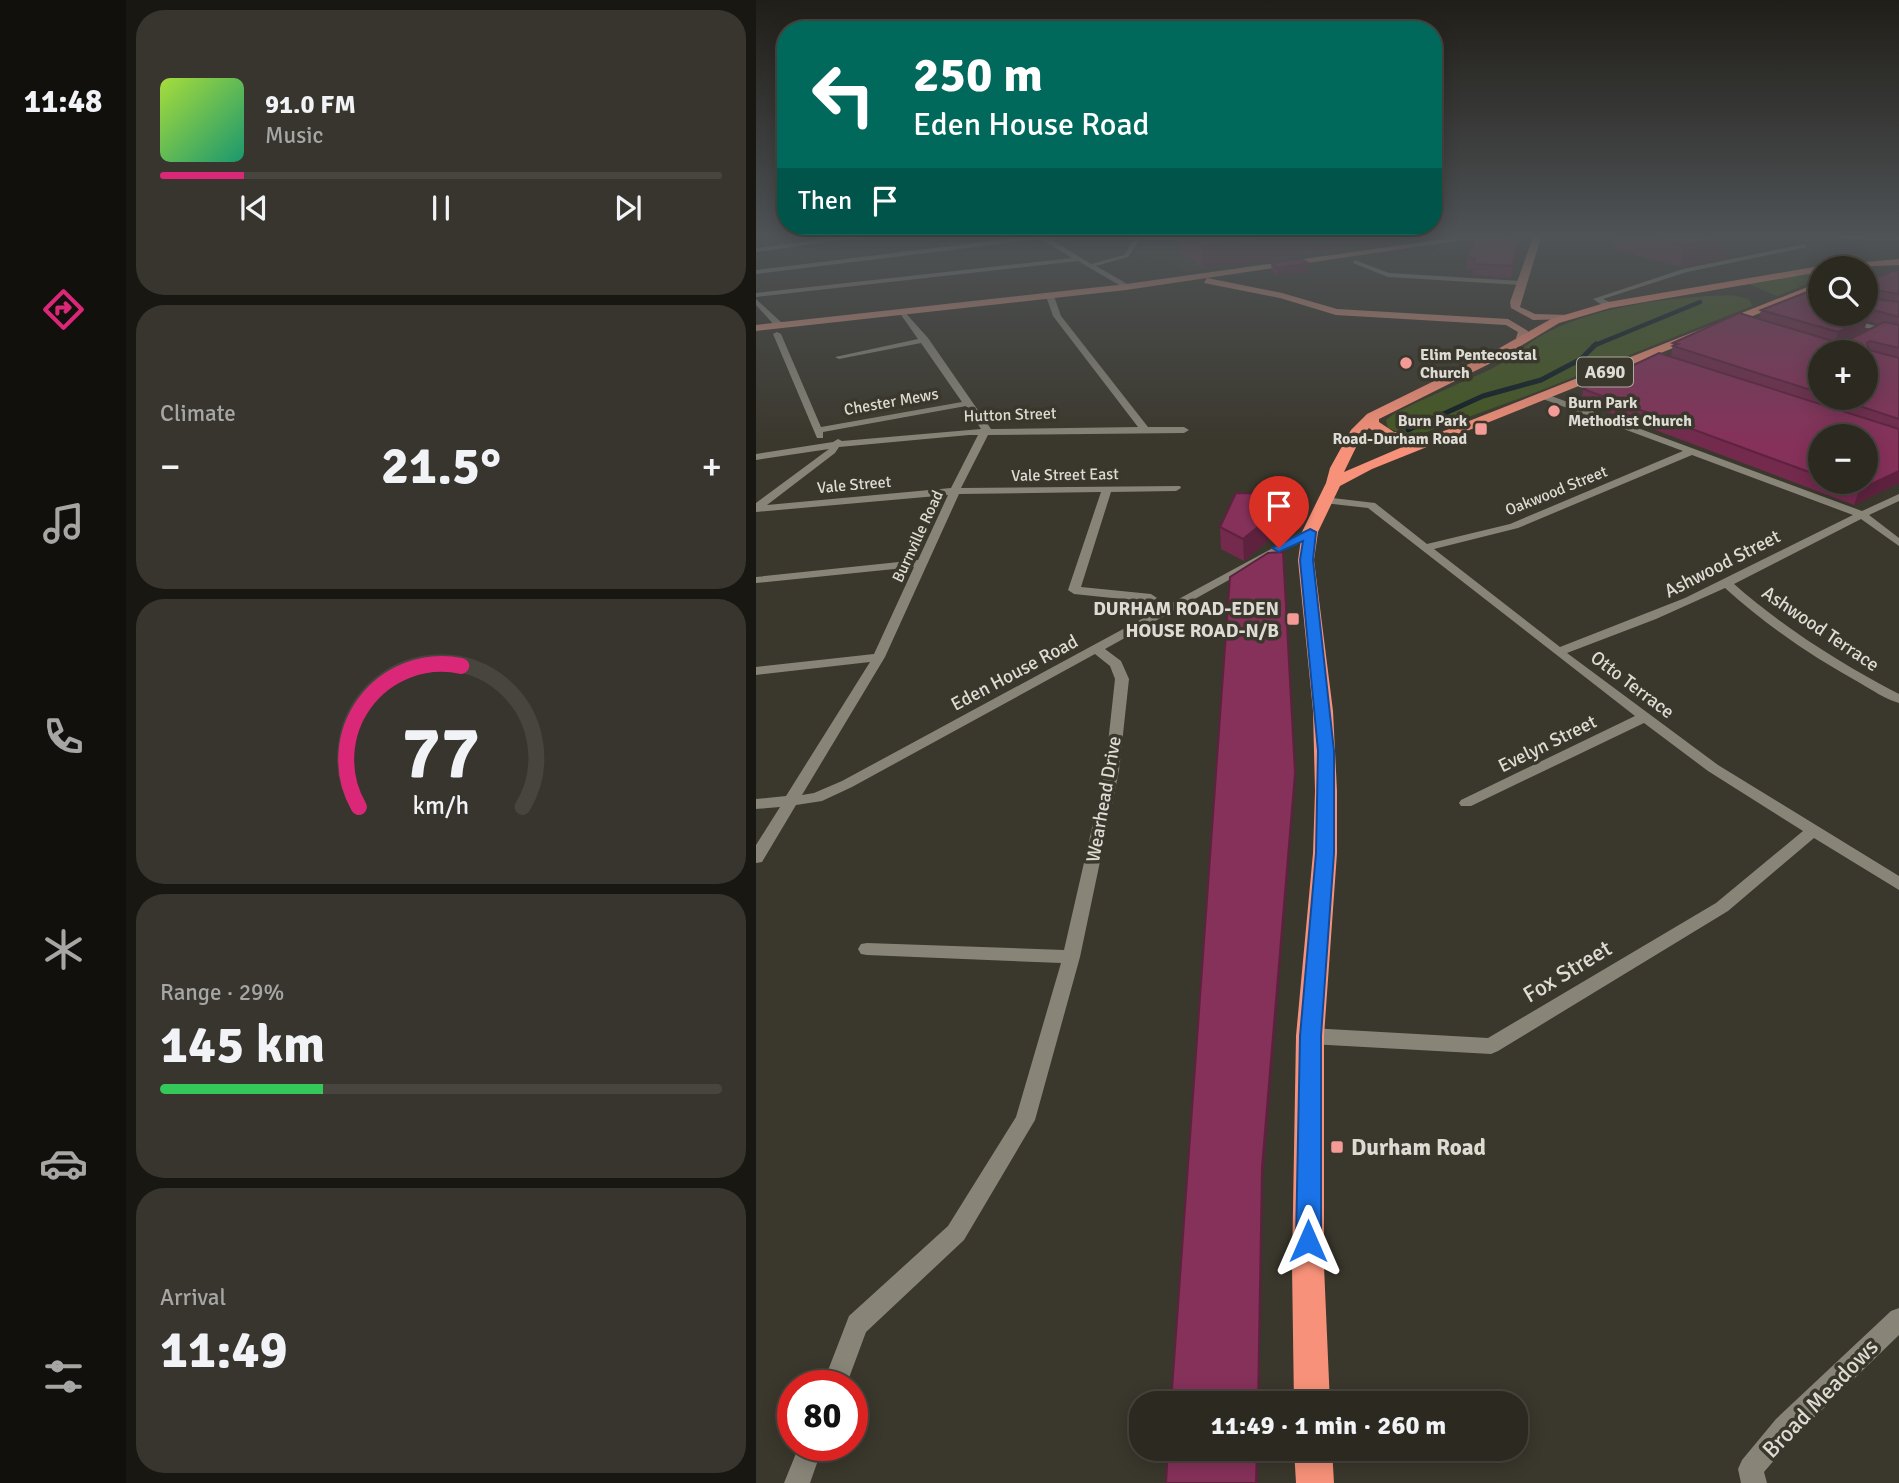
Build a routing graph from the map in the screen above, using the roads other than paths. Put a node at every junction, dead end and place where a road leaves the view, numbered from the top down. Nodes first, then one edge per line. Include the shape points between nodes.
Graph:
1 (760, 306) edge
2 (956, 306) edge
3 (1054, 306) edge
4 (1314, 306) edge
5 (1511, 306) edge
6 (1516, 306) edge
7 (1604, 306) edge
8 (1750, 306) edge
9 (903, 312) junction
10 (1566, 317) junction
11 (1479, 320) junction
12 (1732, 320) junction
13 (1753, 326) edge
14 (1868, 326) edge
15 (756, 328) edge
16 (1879, 329) junction
17 (778, 330) junction
18 (1899, 334) edge
19 (1521, 338) junction
20 (1861, 338) edge
21 (926, 340) junction
22 (839, 357) dead end
23 (1546, 397) junction
24 (970, 403) junction
25 (1372, 417) junction
26 (986, 429) junction
27 (1145, 429) junction
28 (1184, 429) dead end
29 (818, 430) junction
30 (1443, 436) junction
31 (838, 442) junction
32 (822, 444) junction
33 (1692, 451) junction
34 (756, 457) edge
35 (1176, 488) dead end
36 (1107, 489) junction
37 (955, 491) junction
38 (1329, 491) junction
39 (1899, 497) edge
40 (756, 508) edge
41 (1861, 514) junction
42 (1310, 532) junction
43 (1899, 543) edge
44 (1427, 547) junction
45 (921, 564) junction
46 (756, 580) edge
47 (1726, 583) junction
48 (1150, 598) dead end
49 (1097, 649) junction
50 (1558, 652) junction
51 (879, 657) junction
52 (756, 671) edge
53 (1899, 699) edge
54 (1645, 717) junction
55 (790, 803) junction
56 (1466, 803) dead end
57 (756, 804) edge
58 (1813, 831) junction
59 (756, 858) edge
60 (1899, 884) edge
61 (867, 949) dead end
62 (1071, 957) junction
63 (1310, 1036) junction
64 (1899, 1319) edge
65 (840, 1370) edge
66 (1312, 1391) edge
67 (805, 1461) edge
68 (1314, 1461) edge
69 (797, 1483) edge
70 (1315, 1483) edge
71 (1754, 1483) edge

1 - 17 street
2 - 9 main road
3 - 27 street
4 - 11 main road via 1336,312
5 - 11 main road via 1502,315
6 - 10 main road via 1527,316
7 - 10 highway, A690
8 - 12 highway, A690
9 - 17 main road
9 - 21 street
10 - 19 highway, A690
11 - 19 main road via 1517,326 1524,333
12 - 13 street
12 - 23 highway, A690 via 1651,358
14 - 16 street
15 - 17 main road
16 - 18 street
16 - 20 street
17 - 29 street
19 - 25 highway, A690 via 1493,357
21 - 22 street
21 - 24 street
23 - 30 highway, A690
23 - 33 street
24 - 26 street
24 - 29 street, Chester Mews
25 - 30 highway, A690 via 1374,428 1390,436
25 - 38 highway, A690 via 1343,455
26 - 27 street, Hutton Street
26 - 31 street, Hutton Street
26 - 37 street, Burnville Road
27 - 28 street, Hutton Street
29 - 32 street
30 - 38 highway, A690
31 - 32 street, Hutton Street
31 - 40 street
32 - 34 street, Hutton Street
33 - 41 street
33 - 44 street, Oakwood Street via 1514,526
35 - 36 street, Vale Street East
36 - 37 street, Vale Street East
36 - 48 street via 1074,590
37 - 40 street, Vale Street
37 - 45 street, Burnville Road
38 - 42 highway, A690
38 - 44 street, Otto Terrace via 1371,505
39 - 41 street, Ashwood Street
41 - 43 street
41 - 47 street, Ashwood Street
42 - 49 street, Eden House Road
42 - 63 highway, A690 via 1306,560 1323,711 1326,791
44 - 50 street, Otto Terrace
45 - 46 street
45 - 51 street, Burnville Road
47 - 50 street, Ashwood Street via 1647,620
47 - 53 street, Ashwood Terrace via 1790,634
49 - 55 street, Eden House Road via 847,784 817,798
49 - 62 street, Wearhead Drive via 1116,664 1122,679 1112,772
50 - 54 street, Otto Terrace
51 - 52 street
51 - 55 street, Burnville Road
54 - 56 street, Evelyn Street
54 - 58 street, Otto Terrace via 1713,768
55 - 57 street, Eden House Road
55 - 59 street, Burnville Road
58 - 60 street, Otto Terrace
58 - 63 street, Fox Street via 1722,907 1491,1046
61 - 62 street
62 - 65 street, Wearhead Drive via 1025,1120 956,1233 857,1324
63 - 66 highway, A690
64 - 71 street, Broad Meadows via 1785,1428 1751,1469
67 - 69 street
68 - 70 highway

